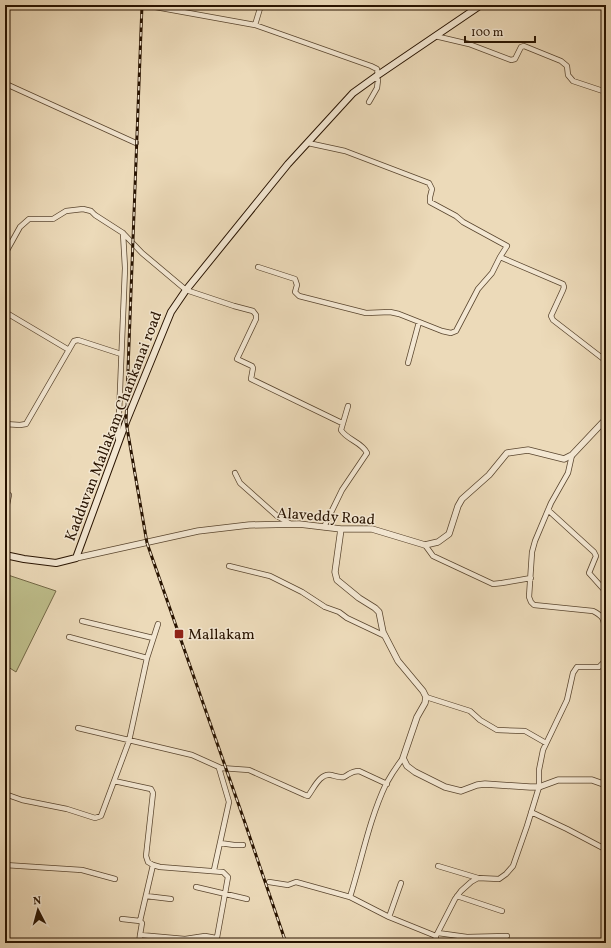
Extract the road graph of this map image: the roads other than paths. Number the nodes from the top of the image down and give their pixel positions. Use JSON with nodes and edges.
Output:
{"nodes":[{"id":1,"x":261,"y":5,"type":"edge"},
{"id":2,"x":481,"y":5,"type":"edge"},
{"id":3,"x":150,"y":6,"type":"dead end"},
{"id":4,"x":255,"y":25,"type":"junction"},
{"id":5,"x":435,"y":36,"type":"junction"},
{"id":6,"x":376,"y":76,"type":"junction"},
{"id":7,"x":5,"y":85,"type":"edge"},
{"id":8,"x":606,"y":92,"type":"edge"},
{"id":9,"x":369,"y":102,"type":"dead end"},
{"id":10,"x":136,"y":143,"type":"dead end"},
{"id":11,"x":308,"y":143,"type":"junction"},
{"id":12,"x":123,"y":233,"type":"junction"},
{"id":13,"x":5,"y":254,"type":"edge"},
{"id":14,"x":500,"y":257,"type":"junction"},
{"id":15,"x":258,"y":267,"type":"dead end"},
{"id":16,"x":186,"y":290,"type":"junction"},
{"id":17,"x":5,"y":312,"type":"edge"},
{"id":18,"x":419,"y":322,"type":"junction"},
{"id":19,"x":69,"y":350,"type":"junction"},
{"id":20,"x":121,"y":354,"type":"junction"},
{"id":21,"x":606,"y":360,"type":"edge"},
{"id":22,"x":408,"y":363,"type":"dead end"},
{"id":23,"x":348,"y":406,"type":"dead end"},
{"id":24,"x":606,"y":419,"type":"edge"},
{"id":25,"x":342,"y":423,"type":"junction"},
{"id":26,"x":5,"y":424,"type":"edge"},
{"id":27,"x":117,"y":444,"type":"junction"},
{"id":28,"x":572,"y":455,"type":"junction"},
{"id":29,"x":235,"y":473,"type":"dead end"},
{"id":30,"x":9,"y":495,"type":"dead end"},
{"id":31,"x":548,"y":510,"type":"junction"},
{"id":32,"x":5,"y":514,"type":"edge"},
{"id":33,"x":289,"y":523,"type":"junction"},
{"id":34,"x":324,"y":527,"type":"junction"},
{"id":35,"x":341,"y":529,"type":"junction"},
{"id":36,"x":424,"y":546,"type":"junction"},
{"id":37,"x":5,"y":555,"type":"edge"},
{"id":38,"x":76,"y":558,"type":"junction"},
{"id":39,"x":230,"y":566,"type":"dead end"},
{"id":40,"x":531,"y":578,"type":"junction"},
{"id":41,"x":606,"y":592,"type":"edge"},
{"id":42,"x":82,"y":621,"type":"dead end"},
{"id":43,"x":158,"y":624,"type":"dead end"},
{"id":44,"x":606,"y":632,"type":"edge"},
{"id":45,"x":385,"y":636,"type":"junction"},
{"id":46,"x":68,"y":637,"type":"dead end"},
{"id":47,"x":154,"y":638,"type":"junction"},
{"id":48,"x":147,"y":658,"type":"junction"},
{"id":49,"x":606,"y":660,"type":"edge"},
{"id":50,"x":426,"y":697,"type":"junction"},
{"id":51,"x":78,"y":728,"type":"dead end"},
{"id":52,"x":130,"y":741,"type":"junction"},
{"id":53,"x":546,"y":743,"type":"junction"},
{"id":54,"x":403,"y":758,"type":"junction"},
{"id":55,"x":219,"y":768,"type":"junction"},
{"id":56,"x":114,"y":782,"type":"junction"},
{"id":57,"x":387,"y":784,"type":"junction"},
{"id":58,"x":606,"y":785,"type":"edge"},
{"id":59,"x":539,"y":787,"type":"junction"},
{"id":60,"x":5,"y":794,"type":"edge"},
{"id":61,"x":531,"y":812,"type":"junction"},
{"id":62,"x":220,"y":843,"type":"junction"},
{"id":63,"x":243,"y":845,"type":"dead end"},
{"id":64,"x":605,"y":849,"type":"dead end"},
{"id":65,"x":5,"y":865,"type":"edge"},
{"id":66,"x":153,"y":865,"type":"junction"},
{"id":67,"x":438,"y":866,"type":"dead end"},
{"id":68,"x":214,"y":870,"type":"junction"},
{"id":69,"x":478,"y":878,"type":"junction"},
{"id":70,"x":115,"y":879,"type":"dead end"},
{"id":71,"x":269,"y":882,"type":"dead end"},
{"id":72,"x":401,"y":883,"type":"dead end"},
{"id":73,"x":196,"y":887,"type":"dead end"},
{"id":74,"x":224,"y":894,"type":"junction"},
{"id":75,"x":146,"y":896,"type":"junction"},
{"id":76,"x":457,"y":896,"type":"junction"},
{"id":77,"x":350,"y":897,"type":"junction"},
{"id":78,"x":171,"y":899,"type":"dead end"},
{"id":79,"x":247,"y":899,"type":"dead end"},
{"id":80,"x":502,"y":911,"type":"dead end"},
{"id":81,"x":389,"y":917,"type":"junction"},
{"id":82,"x":122,"y":919,"type":"dead end"},
{"id":83,"x":140,"y":921,"type":"junction"},
{"id":84,"x":140,"y":935,"type":"junction"},
{"id":85,"x":437,"y":935,"type":"junction"},
{"id":86,"x":507,"y":936,"type":"dead end"},
{"id":87,"x":216,"y":940,"type":"edge"},
{"id":88,"x":139,"y":943,"type":"edge"},
{"id":89,"x":435,"y":943,"type":"edge"}],
"edges":[{"from":1,"to":4,"type":"street"},
{"from":2,"to":5,"type":"main road","name":"Kadduvan Mallakam Chankanai road"},
{"from":3,"to":4,"type":"street"},
{"from":4,"to":6,"type":"street"},
{"from":5,"to":6,"type":"main road","name":"Kadduvan Mallakam Chankanai road"},
{"from":5,"to":8,"type":"street"},
{"from":6,"to":9,"type":"street"},
{"from":6,"to":11,"type":"main road","name":"Kadduvan Mallakam Chankanai road"},
{"from":7,"to":10,"type":"street"},
{"from":11,"to":14,"type":"street"},
{"from":11,"to":16,"type":"main road","name":"Kadduvan Mallakam Chankanai road"},
{"from":12,"to":13,"type":"street"},
{"from":12,"to":16,"type":"street"},
{"from":12,"to":20,"type":"street"},
{"from":14,"to":18,"type":"street"},
{"from":14,"to":21,"type":"street"},
{"from":15,"to":18,"type":"street"},
{"from":16,"to":25,"type":"street"},
{"from":16,"to":27,"type":"main road","name":"Kadduvan Mallakam Chankanai road"},
{"from":17,"to":19,"type":"street"},
{"from":18,"to":22,"type":"street"},
{"from":19,"to":20,"type":"street"},
{"from":19,"to":26,"type":"street"},
{"from":20,"to":27,"type":"street"},
{"from":23,"to":25,"type":"street"},
{"from":24,"to":28,"type":"street"},
{"from":25,"to":34,"type":"street"},
{"from":27,"to":38,"type":"main road","name":"Kadduvan Mallakam Chankanai road"},
{"from":28,"to":31,"type":"street"},
{"from":28,"to":36,"type":"street"},
{"from":29,"to":33,"type":"street"},
{"from":30,"to":32,"type":"street"},
{"from":31,"to":40,"type":"street"},
{"from":31,"to":41,"type":"street"},
{"from":33,"to":34,"type":"street","name":"Alaveddy Road"},
{"from":33,"to":38,"type":"street","name":"Alaveddy Road"},
{"from":34,"to":35,"type":"street","name":"Alaveddy Road"},
{"from":35,"to":36,"type":"street","name":"Alaveddy Road"},
{"from":35,"to":45,"type":"street"},
{"from":36,"to":40,"type":"street"},
{"from":37,"to":38,"type":"main road","name":"Kadduvan Mallakam Chankanai road"},
{"from":39,"to":45,"type":"street"},
{"from":40,"to":44,"type":"street"},
{"from":42,"to":47,"type":"street"},
{"from":43,"to":47,"type":"street"},
{"from":45,"to":50,"type":"street"},
{"from":46,"to":48,"type":"street"},
{"from":47,"to":48,"type":"street"},
{"from":48,"to":52,"type":"street"},
{"from":49,"to":53,"type":"street"},
{"from":50,"to":53,"type":"street"},
{"from":50,"to":54,"type":"street"},
{"from":51,"to":52,"type":"street"},
{"from":52,"to":55,"type":"street"},
{"from":52,"to":56,"type":"street"},
{"from":53,"to":59,"type":"street"},
{"from":54,"to":57,"type":"street"},
{"from":54,"to":59,"type":"street"},
{"from":55,"to":57,"type":"street"},
{"from":55,"to":62,"type":"street"},
{"from":56,"to":60,"type":"street"},
{"from":56,"to":66,"type":"street"},
{"from":57,"to":77,"type":"street"},
{"from":58,"to":59,"type":"street"},
{"from":59,"to":61,"type":"street"},
{"from":61,"to":64,"type":"street"},
{"from":61,"to":69,"type":"street"},
{"from":62,"to":63,"type":"street"},
{"from":62,"to":68,"type":"street"},
{"from":65,"to":70,"type":"street"},
{"from":66,"to":68,"type":"street"},
{"from":66,"to":75,"type":"street"},
{"from":67,"to":69,"type":"street"},
{"from":68,"to":74,"type":"street"},
{"from":69,"to":76,"type":"street"},
{"from":71,"to":77,"type":"street"},
{"from":72,"to":81,"type":"street"},
{"from":73,"to":74,"type":"street"},
{"from":74,"to":79,"type":"street"},
{"from":74,"to":87,"type":"street"},
{"from":75,"to":78,"type":"street"},
{"from":75,"to":83,"type":"street"},
{"from":76,"to":80,"type":"street"},
{"from":76,"to":85,"type":"street"},
{"from":77,"to":81,"type":"street"},
{"from":81,"to":85,"type":"street"},
{"from":82,"to":83,"type":"street"},
{"from":83,"to":84,"type":"street"},
{"from":84,"to":87,"type":"street"},
{"from":84,"to":88,"type":"street"},
{"from":85,"to":86,"type":"street"},
{"from":85,"to":89,"type":"street"}]}
